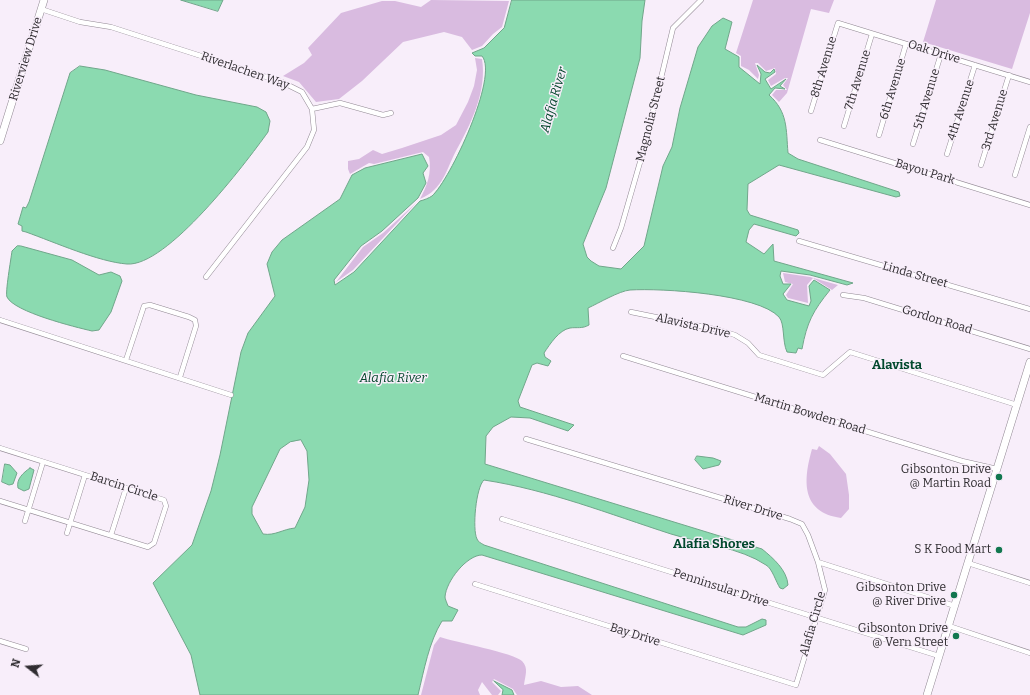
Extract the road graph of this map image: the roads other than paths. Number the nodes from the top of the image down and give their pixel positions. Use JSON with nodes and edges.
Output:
{"nodes":[{"id":1,"x":44,"y":0,"type":"edge"},
{"id":2,"x":702,"y":0,"type":"edge"},
{"id":3,"x":41,"y":9,"type":"junction"},
{"id":4,"x":838,"y":23,"type":"joint"},
{"id":5,"x":872,"y":34,"type":"junction"},
{"id":6,"x":906,"y":44,"type":"junction"},
{"id":7,"x":941,"y":54,"type":"junction"},
{"id":8,"x":975,"y":65,"type":"junction"},
{"id":9,"x":1009,"y":75,"type":"junction"},
{"id":10,"x":1030,"y":82,"type":"edge"},
{"id":11,"x":312,"y":109,"type":"junction"},
{"id":12,"x":811,"y":111,"type":"dead end"},
{"id":13,"x":391,"y":113,"type":"dead end"},
{"id":14,"x":844,"y":126,"type":"dead end"},
{"id":15,"x":1030,"y":126,"type":"edge"},
{"id":16,"x":879,"y":135,"type":"dead end"},
{"id":17,"x":820,"y":140,"type":"dead end"},
{"id":18,"x":0,"y":141,"type":"edge"},
{"id":19,"x":913,"y":144,"type":"dead end"},
{"id":20,"x":947,"y":154,"type":"dead end"},
{"id":21,"x":981,"y":165,"type":"dead end"},
{"id":22,"x":1015,"y":175,"type":"dead end"},
{"id":23,"x":1030,"y":205,"type":"edge"},
{"id":24,"x":799,"y":242,"type":"dead end"},
{"id":25,"x":612,"y":248,"type":"dead end"},
{"id":26,"x":206,"y":277,"type":"dead end"},
{"id":27,"x":843,"y":295,"type":"dead end"},
{"id":28,"x":1030,"y":309,"type":"edge"},
{"id":29,"x":631,"y":312,"type":"dead end"},
{"id":30,"x":0,"y":320,"type":"edge"},
{"id":31,"x":1030,"y":349,"type":"edge"},
{"id":32,"x":623,"y":356,"type":"dead end"},
{"id":33,"x":126,"y":360,"type":"junction"},
{"id":34,"x":1030,"y":362,"type":"edge"},
{"id":35,"x":180,"y":377,"type":"junction"},
{"id":36,"x":230,"y":395,"type":"dead end"},
{"id":37,"x":1017,"y":405,"type":"junction"},
{"id":38,"x":526,"y":440,"type":"dead end"},
{"id":39,"x":0,"y":449,"type":"edge"},
{"id":40,"x":43,"y":462,"type":"junction"},
{"id":41,"x":997,"y":469,"type":"junction"},
{"id":42,"x":85,"y":475,"type":"junction"},
{"id":43,"x":126,"y":488,"type":"junction"},
{"id":44,"x":0,"y":500,"type":"edge"},
{"id":45,"x":28,"y":509,"type":"junction"},
{"id":46,"x":502,"y":519,"type":"dead end"},
{"id":47,"x":25,"y":521,"type":"dead end"},
{"id":48,"x":70,"y":522,"type":"junction"},
{"id":49,"x":67,"y":534,"type":"dead end"},
{"id":50,"x":111,"y":535,"type":"junction"},
{"id":51,"x":818,"y":562,"type":"junction"},
{"id":52,"x":968,"y":563,"type":"junction"},
{"id":53,"x":1030,"y":583,"type":"edge"},
{"id":54,"x":475,"y":584,"type":"dead end"},
{"id":55,"x":955,"y":606,"type":"junction"},
{"id":56,"x":816,"y":618,"type":"junction"},
{"id":57,"x":949,"y":626,"type":"junction"},
{"id":58,"x":0,"y":641,"type":"edge"},
{"id":59,"x":26,"y":649,"type":"dead end"},
{"id":60,"x":1030,"y":653,"type":"edge"},
{"id":61,"x":939,"y":656,"type":"junction"},
{"id":62,"x":796,"y":685,"type":"joint"},
{"id":63,"x":927,"y":695,"type":"edge"}],
"edges":[{"from":1,"to":3,"type":"main road","name":"Riverview Drive"},
{"from":2,"to":25,"type":"street","name":"Magnolia Street"},
{"from":3,"to":11,"type":"street","name":"Riverlachen Way"},
{"from":3,"to":18,"type":"main road","name":"Riverview Drive"},
{"from":4,"to":5,"type":"street","name":"Oak Drive"},
{"from":4,"to":12,"type":"street","name":"8th Avenue"},
{"from":5,"to":6,"type":"street","name":"Oak Drive"},
{"from":5,"to":14,"type":"street","name":"7th Avenue"},
{"from":6,"to":7,"type":"street","name":"Oak Drive"},
{"from":6,"to":16,"type":"street","name":"6th Avenue"},
{"from":7,"to":8,"type":"street","name":"Oak Drive"},
{"from":7,"to":19,"type":"street","name":"5th Avenue"},
{"from":8,"to":9,"type":"street","name":"Oak Drive"},
{"from":8,"to":20,"type":"street","name":"4th Avenue"},
{"from":9,"to":10,"type":"street","name":"Oak Drive"},
{"from":9,"to":21,"type":"street","name":"3rd Avenue"},
{"from":11,"to":13,"type":"street"},
{"from":11,"to":26,"type":"street","name":"Riverlachen Way"},
{"from":15,"to":22,"type":"street"},
{"from":17,"to":23,"type":"street","name":"Bayou Park"},
{"from":24,"to":28,"type":"street","name":"Linda Street"},
{"from":27,"to":31,"type":"street","name":"Gordon Road"},
{"from":29,"to":37,"type":"street","name":"Alavista Drive"},
{"from":30,"to":33,"type":"street"},
{"from":32,"to":41,"type":"street","name":"Martin Bowden Road"},
{"from":33,"to":35,"type":"street"},
{"from":33,"to":35,"type":"street"},
{"from":34,"to":37,"type":"main road"},
{"from":35,"to":36,"type":"street"},
{"from":37,"to":41,"type":"main road"},
{"from":38,"to":51,"type":"street","name":"River Drive"},
{"from":39,"to":40,"type":"street","name":"Barcin Circle"},
{"from":40,"to":42,"type":"street","name":"Barcin Circle"},
{"from":40,"to":45,"type":"street"},
{"from":41,"to":52,"type":"main road"},
{"from":42,"to":43,"type":"street","name":"Barcin Circle"},
{"from":42,"to":48,"type":"street"},
{"from":43,"to":50,"type":"street"},
{"from":43,"to":50,"type":"street","name":"Barcin Circle"},
{"from":44,"to":45,"type":"street","name":"Barcin Circle"},
{"from":45,"to":47,"type":"street"},
{"from":45,"to":48,"type":"street","name":"Barcin Circle"},
{"from":46,"to":56,"type":"street","name":"Penninsular Drive"},
{"from":48,"to":49,"type":"street"},
{"from":48,"to":50,"type":"street","name":"Barcin Circle"},
{"from":51,"to":55,"type":"street"},
{"from":51,"to":56,"type":"street","name":"Alafia Circle"},
{"from":52,"to":53,"type":"street"},
{"from":52,"to":55,"type":"main road"},
{"from":54,"to":62,"type":"street","name":"Bay Drive"},
{"from":55,"to":57,"type":"main road"},
{"from":56,"to":61,"type":"street","name":"Penninsular Drive"},
{"from":56,"to":62,"type":"street","name":"Alafia Circle"},
{"from":57,"to":60,"type":"street"},
{"from":57,"to":61,"type":"main road"},
{"from":58,"to":59,"type":"street"},
{"from":61,"to":63,"type":"main road"}]}
